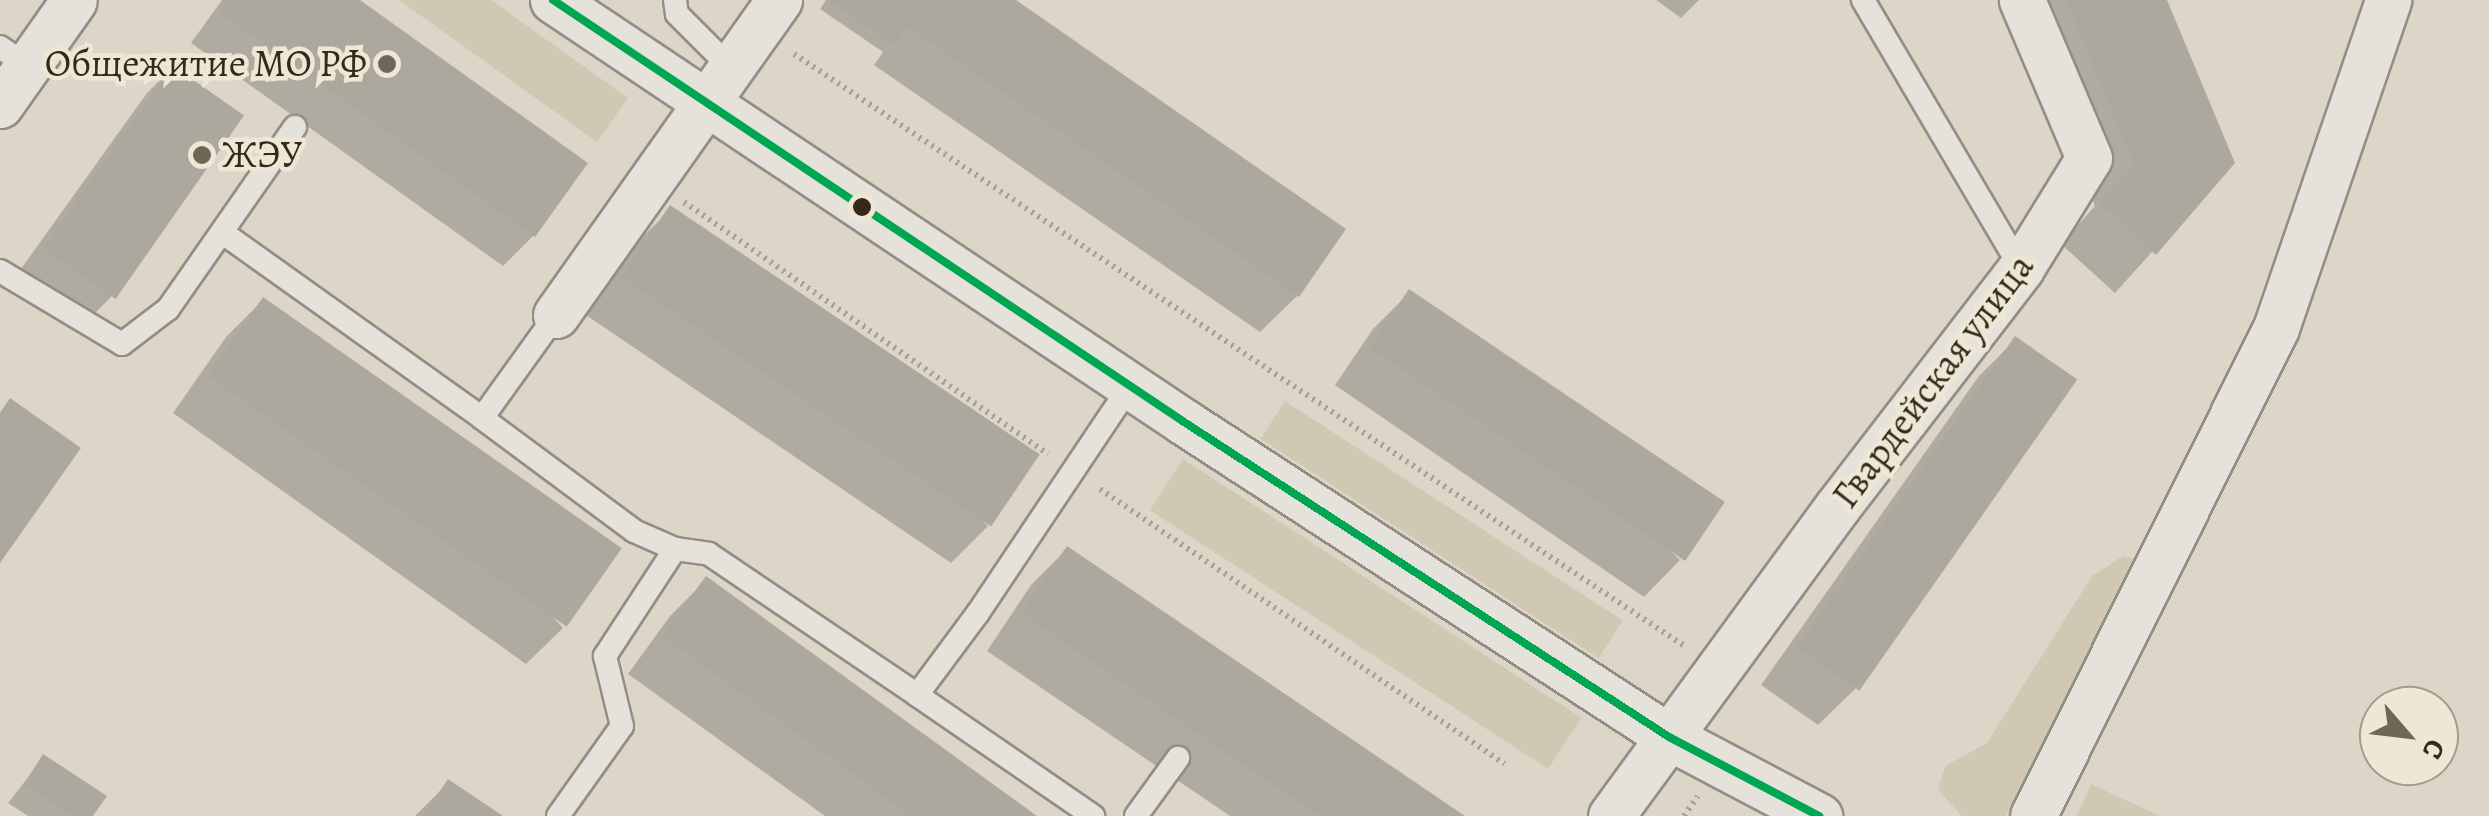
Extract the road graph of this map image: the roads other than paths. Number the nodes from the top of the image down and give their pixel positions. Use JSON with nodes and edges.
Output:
{"nodes":[{"id":1,"x":74,"y":0,"type":"edge"},
{"id":2,"x":553,"y":0,"type":"edge"},
{"id":3,"x":675,"y":0,"type":"edge"},
{"id":4,"x":1864,"y":0,"type":"edge"},
{"id":5,"x":2022,"y":0,"type":"edge"},
{"id":6,"x":2388,"y":0,"type":"edge"},
{"id":7,"x":768,"y":15,"type":"edge"},
{"id":8,"x":14,"y":56,"type":"edge"},
{"id":9,"x":719,"y":86,"type":"junction"},
{"id":10,"x":0,"y":105,"type":"edge"},
{"id":11,"x":295,"y":127,"type":"dead end"},
{"id":12,"x":223,"y":233,"type":"junction"},
{"id":13,"x":2021,"y":268,"type":"junction"},
{"id":14,"x":0,"y":271,"type":"edge"},
{"id":15,"x":556,"y":314,"type":"joint"},
{"id":16,"x":1130,"y":386,"type":"junction"},
{"id":17,"x":482,"y":418,"type":"junction"},
{"id":18,"x":675,"y":549,"type":"junction"},
{"id":19,"x":917,"y":694,"type":"junction"},
{"id":20,"x":1669,"y":737,"type":"junction"},
{"id":21,"x":1178,"y":758,"type":"dead end"},
{"id":22,"x":558,"y":816,"type":"edge"},
{"id":23,"x":1092,"y":816,"type":"edge"},
{"id":24,"x":1136,"y":816,"type":"edge"},
{"id":25,"x":1611,"y":816,"type":"edge"},
{"id":26,"x":1820,"y":816,"type":"edge"},
{"id":27,"x":2033,"y":816,"type":"edge"}],
"edges":[{"from":1,"to":8,"type":"street"},
{"from":2,"to":9,"type":"street"},
{"from":3,"to":9,"type":"lane"},
{"from":4,"to":13,"type":"lane"},
{"from":5,"to":13,"type":"street","name":"Гвардейская улица"},
{"from":6,"to":27,"type":"street"},
{"from":7,"to":9,"type":"street"},
{"from":8,"to":10,"type":"street"},
{"from":9,"to":15,"type":"street"},
{"from":9,"to":16,"type":"street"},
{"from":11,"to":12,"type":"lane"},
{"from":12,"to":14,"type":"lane"},
{"from":12,"to":17,"type":"lane"},
{"from":13,"to":20,"type":"street","name":"Гвардейская улица"},
{"from":15,"to":17,"type":"lane"},
{"from":16,"to":19,"type":"lane"},
{"from":16,"to":20,"type":"street"},
{"from":17,"to":18,"type":"lane"},
{"from":18,"to":19,"type":"lane"},
{"from":18,"to":22,"type":"lane"},
{"from":19,"to":23,"type":"lane"},
{"from":20,"to":25,"type":"street","name":"Гвардейская улица"},
{"from":20,"to":26,"type":"street"},
{"from":21,"to":24,"type":"lane"}]}
